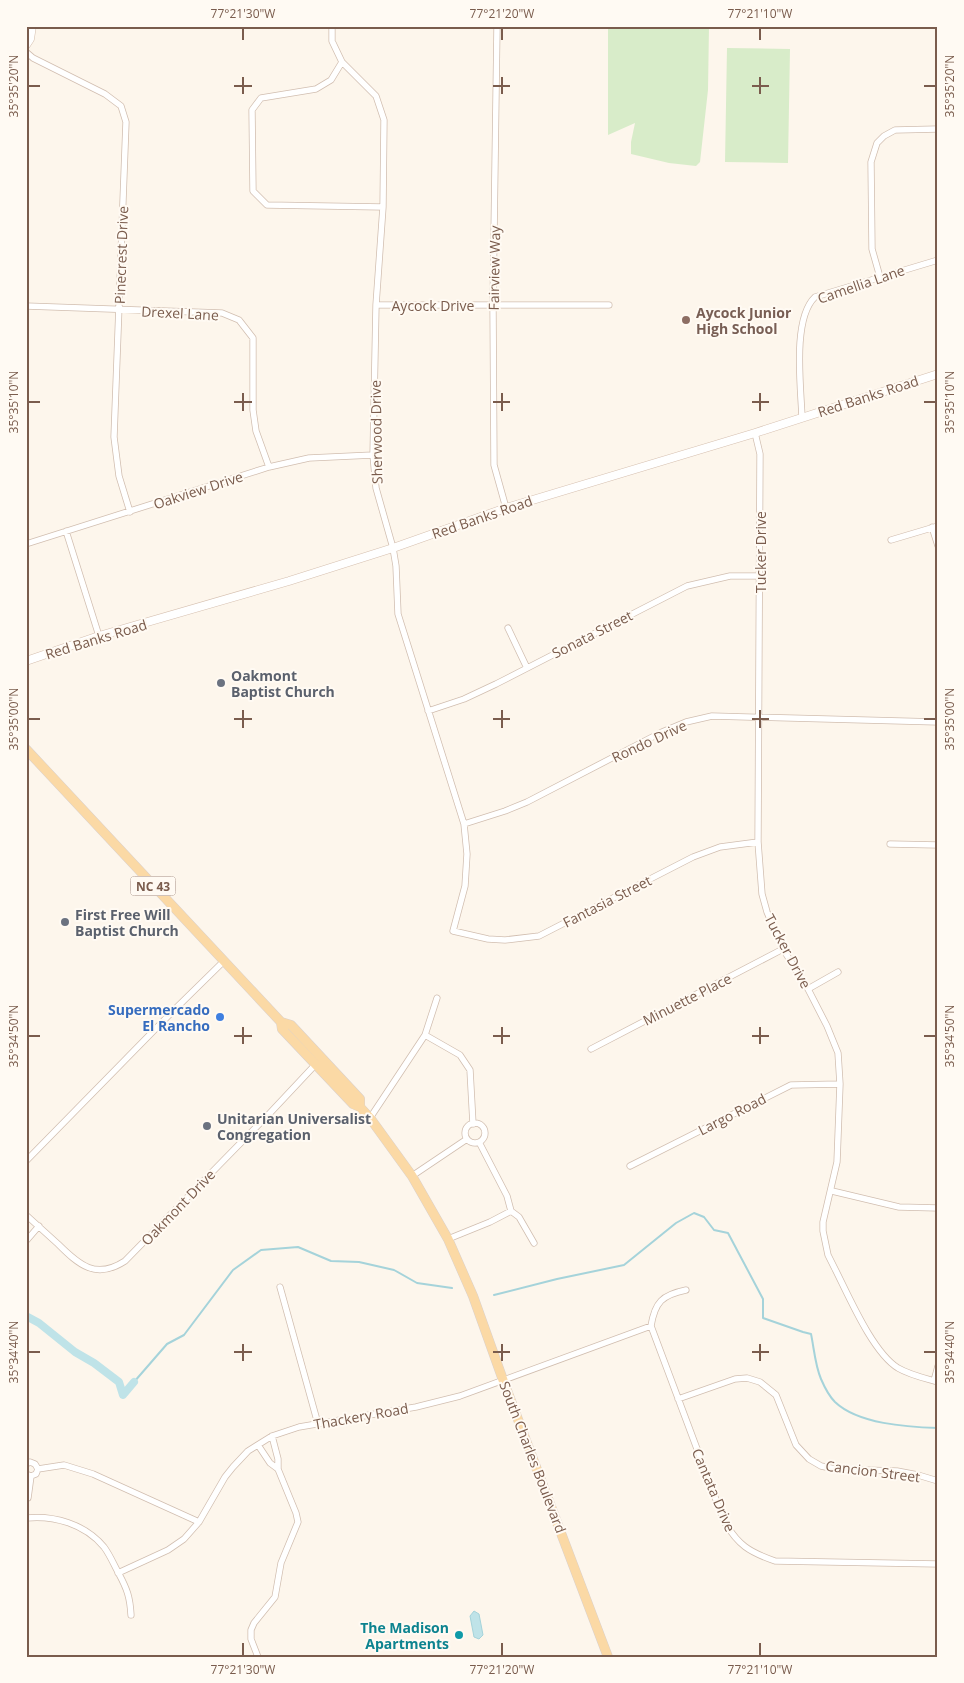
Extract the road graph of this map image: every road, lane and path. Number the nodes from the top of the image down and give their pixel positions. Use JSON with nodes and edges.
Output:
{"nodes":[{"id":1,"x":32,"y":26,"type":"edge"},
{"id":2,"x":332,"y":26,"type":"edge"},
{"id":3,"x":497,"y":26,"type":"edge"},
{"id":4,"x":26,"y":45,"type":"edge"},
{"id":5,"x":26,"y":52,"type":"edge"},
{"id":6,"x":342,"y":62,"type":"junction"},
{"id":7,"x":938,"y":129,"type":"edge"},
{"id":8,"x":383,"y":208,"type":"junction"},
{"id":9,"x":938,"y":260,"type":"edge"},
{"id":10,"x":880,"y":277,"type":"junction"},
{"id":11,"x":376,"y":305,"type":"junction"},
{"id":12,"x":493,"y":305,"type":"junction"},
{"id":13,"x":609,"y":305,"type":"dead end"},
{"id":14,"x":26,"y":306,"type":"edge"},
{"id":15,"x":119,"y":310,"type":"junction"},
{"id":16,"x":938,"y":374,"type":"edge"},
{"id":17,"x":802,"y":418,"type":"junction"},
{"id":18,"x":755,"y":433,"type":"junction"},
{"id":19,"x":373,"y":455,"type":"junction"},
{"id":20,"x":269,"y":467,"type":"junction"},
{"id":21,"x":506,"y":508,"type":"junction"},
{"id":22,"x":130,"y":512,"type":"junction"},
{"id":23,"x":935,"y":526,"type":"edge"},
{"id":24,"x":66,"y":531,"type":"junction"},
{"id":25,"x":891,"y":540,"type":"dead end"},
{"id":26,"x":26,"y":544,"type":"edge"},
{"id":27,"x":938,"y":546,"type":"edge"},
{"id":28,"x":393,"y":548,"type":"junction"},
{"id":29,"x":760,"y":576,"type":"junction"},
{"id":30,"x":508,"y":628,"type":"dead end"},
{"id":31,"x":99,"y":636,"type":"junction"},
{"id":32,"x":26,"y":661,"type":"edge"},
{"id":33,"x":527,"y":668,"type":"junction"},
{"id":34,"x":428,"y":711,"type":"junction"},
{"id":35,"x":760,"y":718,"type":"junction"},
{"id":36,"x":938,"y":722,"type":"edge"},
{"id":37,"x":26,"y":749,"type":"edge"},
{"id":38,"x":464,"y":824,"type":"junction"},
{"id":39,"x":758,"y":842,"type":"junction"},
{"id":40,"x":890,"y":844,"type":"dead end"},
{"id":41,"x":938,"y":844,"type":"edge"},
{"id":42,"x":453,"y":931,"type":"joint"},
{"id":43,"x":784,"y":949,"type":"junction"},
{"id":44,"x":224,"y":962,"type":"junction"},
{"id":45,"x":838,"y":972,"type":"dead end"},
{"id":46,"x":808,"y":989,"type":"junction"},
{"id":47,"x":437,"y":998,"type":"dead end"},
{"id":48,"x":281,"y":1022,"type":"junction"},
{"id":49,"x":285,"y":1032,"type":"junction"},
{"id":50,"x":425,"y":1035,"type":"junction"},
{"id":51,"x":313,"y":1047,"type":"junction"},
{"id":52,"x":591,"y":1049,"type":"dead end"},
{"id":53,"x":315,"y":1065,"type":"junction"},
{"id":54,"x":840,"y":1084,"type":"junction"},
{"id":55,"x":357,"y":1096,"type":"junction"},
{"id":56,"x":360,"y":1107,"type":"junction"},
{"id":57,"x":370,"y":1118,"type":"junction"},
{"id":58,"x":473,"y":1124,"type":"junction"},
{"id":59,"x":467,"y":1139,"type":"junction"},
{"id":60,"x":479,"y":1142,"type":"junction"},
{"id":61,"x":26,"y":1161,"type":"edge"},
{"id":62,"x":630,"y":1166,"type":"dead end"},
{"id":63,"x":412,"y":1176,"type":"junction"},
{"id":64,"x":832,"y":1191,"type":"junction"},
{"id":65,"x":938,"y":1208,"type":"edge"},
{"id":66,"x":511,"y":1211,"type":"junction"},
{"id":67,"x":26,"y":1215,"type":"edge"},
{"id":68,"x":39,"y":1226,"type":"junction"},
{"id":69,"x":26,"y":1240,"type":"edge"},
{"id":70,"x":448,"y":1240,"type":"junction"},
{"id":71,"x":534,"y":1243,"type":"dead end"},
{"id":72,"x":280,"y":1287,"type":"dead end"},
{"id":73,"x":686,"y":1290,"type":"dead end"},
{"id":74,"x":651,"y":1326,"type":"junction"},
{"id":75,"x":938,"y":1366,"type":"edge"},
{"id":76,"x":503,"y":1380,"type":"junction"},
{"id":77,"x":936,"y":1381,"type":"edge"},
{"id":78,"x":678,"y":1399,"type":"junction"},
{"id":79,"x":318,"y":1424,"type":"junction"},
{"id":80,"x":272,"y":1436,"type":"junction"},
{"id":81,"x":258,"y":1445,"type":"junction"},
{"id":82,"x":26,"y":1464,"type":"edge"},
{"id":83,"x":38,"y":1469,"type":"junction"},
{"id":84,"x":278,"y":1469,"type":"junction"},
{"id":85,"x":29,"y":1475,"type":"edge"},
{"id":86,"x":938,"y":1481,"type":"edge"},
{"id":87,"x":28,"y":1498,"type":"dead end"},
{"id":88,"x":26,"y":1518,"type":"edge"},
{"id":89,"x":198,"y":1522,"type":"junction"},
{"id":90,"x":938,"y":1564,"type":"edge"},
{"id":91,"x":118,"y":1573,"type":"junction"},
{"id":92,"x":132,"y":1615,"type":"dead end"},
{"id":93,"x":258,"y":1657,"type":"edge"},
{"id":94,"x":608,"y":1657,"type":"edge"}],
"edges":[{"from":1,"to":4,"type":"street"},
{"from":2,"to":6,"type":"street","name":"Sherwood Drive"},
{"from":3,"to":12,"type":"street","name":"Fairview Way"},
{"from":5,"to":15,"type":"street","name":"Pinecrest Drive"},
{"from":6,"to":8,"type":"street","name":"Sherwood Drive"},
{"from":6,"to":8,"type":"street"},
{"from":7,"to":10,"type":"street"},
{"from":8,"to":11,"type":"street","name":"Sherwood Drive"},
{"from":9,"to":10,"type":"street","name":"Camellia Lane"},
{"from":10,"to":17,"type":"street","name":"Camellia Lane"},
{"from":11,"to":12,"type":"street","name":"Aycock Drive"},
{"from":11,"to":19,"type":"street","name":"Sherwood Drive"},
{"from":12,"to":13,"type":"street","name":"Aycock Drive"},
{"from":12,"to":21,"type":"street","name":"Fairview Way"},
{"from":14,"to":15,"type":"street","name":"Drexel Lane"},
{"from":15,"to":20,"type":"street","name":"Drexel Lane"},
{"from":15,"to":22,"type":"street","name":"Pinecrest Drive"},
{"from":16,"to":17,"type":"street","name":"Red Banks Road"},
{"from":17,"to":18,"type":"street","name":"Red Banks Road"},
{"from":18,"to":21,"type":"street","name":"Red Banks Road"},
{"from":18,"to":29,"type":"street","name":"Tucker Drive"},
{"from":19,"to":20,"type":"street","name":"Oakview Drive"},
{"from":19,"to":28,"type":"street","name":"Sherwood Drive"},
{"from":20,"to":22,"type":"street","name":"Oakview Drive"},
{"from":21,"to":28,"type":"street","name":"Red Banks Road"},
{"from":22,"to":24,"type":"street","name":"Oakview Drive"},
{"from":23,"to":25,"type":"street"},
{"from":23,"to":27,"type":"street"},
{"from":24,"to":26,"type":"street","name":"Oakview Drive"},
{"from":24,"to":31,"type":"street"},
{"from":28,"to":31,"type":"street","name":"Red Banks Road"},
{"from":28,"to":34,"type":"street","name":"Sherwood Drive"},
{"from":29,"to":33,"type":"street","name":"Sonata Street"},
{"from":29,"to":35,"type":"street","name":"Tucker Drive"},
{"from":30,"to":33,"type":"street"},
{"from":31,"to":32,"type":"street","name":"Red Banks Road"},
{"from":33,"to":34,"type":"street","name":"Sonata Street"},
{"from":34,"to":38,"type":"street","name":"Sherwood Drive"},
{"from":35,"to":36,"type":"street","name":"Rondo Drive"},
{"from":35,"to":38,"type":"street","name":"Rondo Drive"},
{"from":35,"to":39,"type":"street","name":"Tucker Drive"},
{"from":37,"to":44,"type":"main road","name":"South Charles Boulevard","number":"NC 43"},
{"from":38,"to":42,"type":"street","name":"Sherwood Drive"},
{"from":39,"to":42,"type":"street","name":"Fantasia Street"},
{"from":39,"to":43,"type":"street","name":"Tucker Drive"},
{"from":40,"to":41,"type":"street"},
{"from":43,"to":46,"type":"street","name":"Tucker Drive"},
{"from":43,"to":52,"type":"street","name":"Minuette Place"},
{"from":44,"to":48,"type":"main road","name":"South Charles Boulevard","number":"NC 43"},
{"from":44,"to":61,"type":"street"},
{"from":45,"to":46,"type":"street"},
{"from":46,"to":54,"type":"street","name":"Tucker Drive"},
{"from":47,"to":50,"type":"street"},
{"from":48,"to":49,"type":"main road","name":"South Charles Boulevard","number":"NC 43"},
{"from":48,"to":51,"type":"main road","name":"South Charles Boulevard","number":"NC 43"},
{"from":49,"to":51,"type":"main road"},
{"from":49,"to":53,"type":"main road","name":"South Charles Boulevard","number":"NC 43"},
{"from":50,"to":57,"type":"street"},
{"from":50,"to":58,"type":"street"},
{"from":51,"to":55,"type":"main road","name":"South Charles Boulevard","number":"NC 43"},
{"from":53,"to":55,"type":"main road"},
{"from":53,"to":56,"type":"main road","name":"South Charles Boulevard","number":"NC 43"},
{"from":53,"to":68,"type":"street","name":"Oakmont Drive"},
{"from":54,"to":62,"type":"street","name":"Largo Road"},
{"from":54,"to":64,"type":"street","name":"Tucker Drive"},
{"from":55,"to":56,"type":"main road","name":"South Charles Boulevard","number":"NC 43"},
{"from":56,"to":57,"type":"main road","name":"South Charles Boulevard","number":"NC 43"},
{"from":57,"to":63,"type":"main road","name":"South Charles Boulevard","number":"NC 43"},
{"from":58,"to":59,"type":"street"},
{"from":58,"to":60,"type":"street"},
{"from":59,"to":60,"type":"street"},
{"from":59,"to":63,"type":"street"},
{"from":60,"to":66,"type":"street"},
{"from":63,"to":70,"type":"main road","name":"South Charles Boulevard","number":"NC 43"},
{"from":64,"to":65,"type":"street"},
{"from":64,"to":77,"type":"street","name":"Tucker Drive"},
{"from":66,"to":70,"type":"street"},
{"from":66,"to":71,"type":"street"},
{"from":67,"to":68,"type":"street","name":"Oakmont Drive"},
{"from":68,"to":69,"type":"street"},
{"from":70,"to":76,"type":"main road","name":"South Charles Boulevard","number":"NC 43"},
{"from":72,"to":79,"type":"street"},
{"from":73,"to":74,"type":"street"},
{"from":74,"to":76,"type":"street","name":"Thackery Road"},
{"from":74,"to":78,"type":"street","name":"Cantata Drive"},
{"from":75,"to":77,"type":"street"},
{"from":76,"to":79,"type":"street","name":"Thackery Road"},
{"from":76,"to":94,"type":"main road","name":"South Charles Boulevard","number":"NC 43"},
{"from":78,"to":86,"type":"street","name":"Cancion Street"},
{"from":78,"to":90,"type":"street","name":"Cantata Drive"},
{"from":79,"to":80,"type":"street","name":"Thackery Road"},
{"from":80,"to":81,"type":"street","name":"Thackery Road"},
{"from":80,"to":84,"type":"street"},
{"from":81,"to":84,"type":"street"},
{"from":81,"to":89,"type":"street","name":"Thackery Road"},
{"from":82,"to":83,"type":"street"},
{"from":83,"to":85,"type":"street"},
{"from":83,"to":89,"type":"street"},
{"from":84,"to":93,"type":"street"},
{"from":85,"to":87,"type":"street"},
{"from":88,"to":91,"type":"street"},
{"from":89,"to":91,"type":"street","name":"Thackery Road"},
{"from":91,"to":92,"type":"street"}]}
